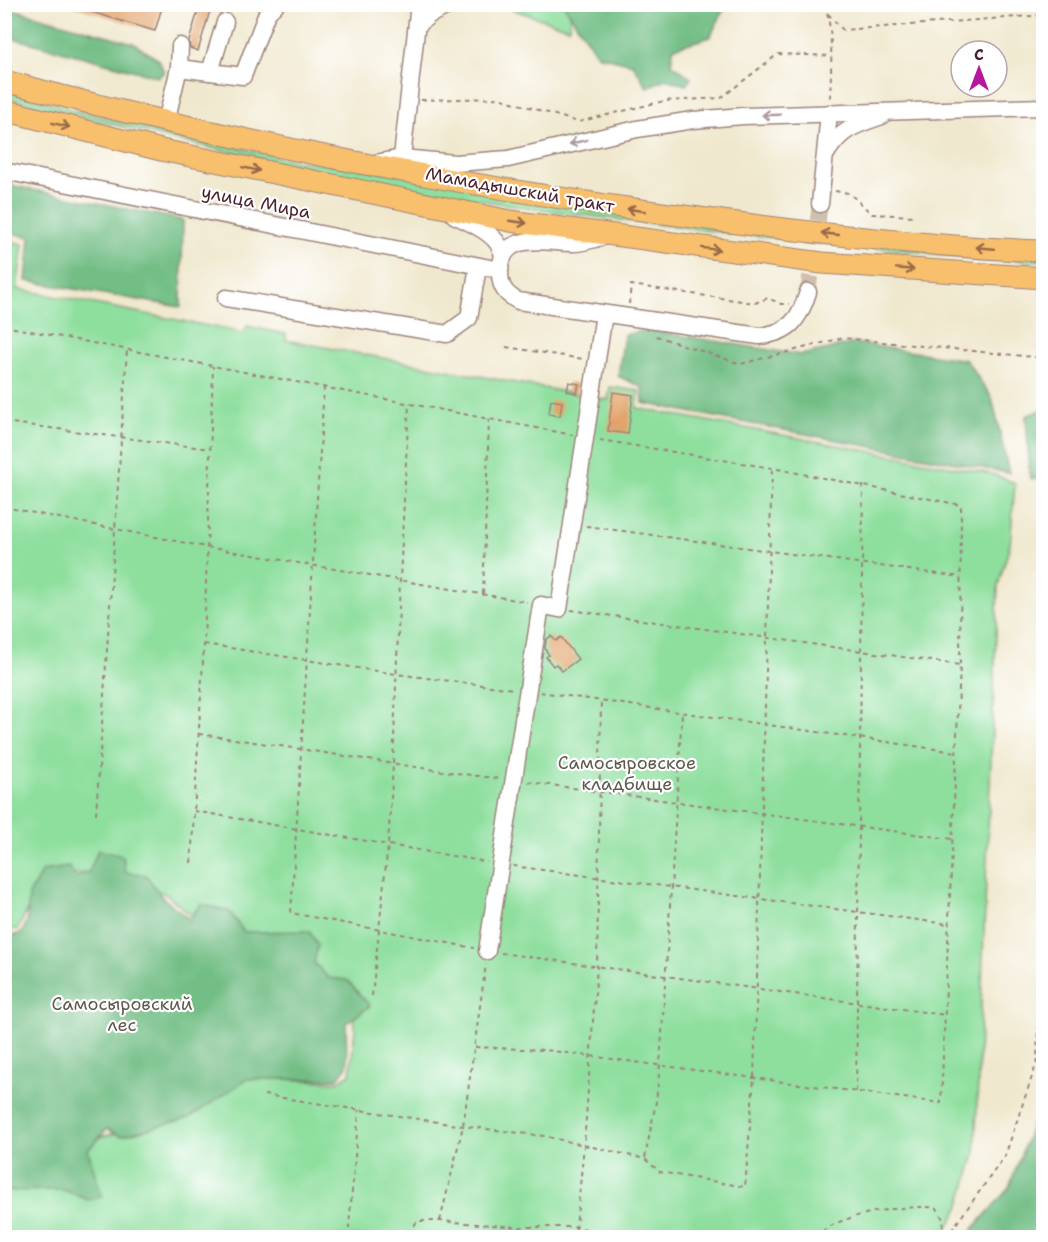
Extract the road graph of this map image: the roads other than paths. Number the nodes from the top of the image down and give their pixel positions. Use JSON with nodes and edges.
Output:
{"nodes":[{"id":1,"x":276,"y":4,"type":"edge"},
{"id":2,"x":419,"y":4,"type":"edge"},
{"id":3,"x":451,"y":4,"type":"edge"},
{"id":4,"x":264,"y":11,"type":"edge"},
{"id":5,"x":225,"y":22,"type":"dead end"},
{"id":6,"x":417,"y":26,"type":"junction"},
{"id":7,"x":180,"y":46,"type":"dead end"},
{"id":8,"x":179,"y":68,"type":"junction"},
{"id":9,"x":210,"y":72,"type":"junction"},
{"id":10,"x":4,"y":81,"type":"edge"},
{"id":11,"x":1044,"y":107,"type":"edge"},
{"id":12,"x":4,"y":110,"type":"edge"},
{"id":13,"x":896,"y":111,"type":"junction"},
{"id":14,"x":829,"y":113,"type":"junction"},
{"id":15,"x":166,"y":122,"type":"junction"},
{"id":16,"x":825,"y":155,"type":"junction"},
{"id":17,"x":402,"y":158,"type":"junction"},
{"id":18,"x":365,"y":164,"type":"junction"},
{"id":19,"x":4,"y":171,"type":"edge"},
{"id":20,"x":820,"y":204,"type":"tunnel mouth"},
{"id":21,"x":440,"y":208,"type":"junction"},
{"id":22,"x":611,"y":235,"type":"junction"},
{"id":23,"x":1044,"y":250,"type":"edge"},
{"id":24,"x":501,"y":264,"type":"junction"},
{"id":25,"x":478,"y":267,"type":"junction"},
{"id":26,"x":1044,"y":279,"type":"edge"},
{"id":27,"x":808,"y":292,"type":"tunnel mouth"},
{"id":28,"x":226,"y":298,"type":"dead end"},
{"id":29,"x":604,"y":314,"type":"junction"},
{"id":30,"x":487,"y":951,"type":"road end"}],
"edges":[{"from":1,"to":4,"type":"street"},
{"from":2,"to":6,"type":"street"},
{"from":3,"to":6,"type":"street"},
{"from":4,"to":9,"type":"street"},
{"from":5,"to":9,"type":"street"},
{"from":6,"to":17,"type":"street"},
{"from":7,"to":8,"type":"street"},
{"from":8,"to":9,"type":"street"},
{"from":8,"to":15,"type":"street"},
{"from":10,"to":15,"type":"main road","name":"Мамадышский тракт"},
{"from":11,"to":13,"type":"street"},
{"from":12,"to":21,"type":"main road","name":"Мамадышский тракт","one_way":true},
{"from":13,"to":14,"type":"street"},
{"from":13,"to":16,"type":"street"},
{"from":14,"to":16,"type":"street"},
{"from":14,"to":17,"type":"street","one_way":true},
{"from":15,"to":18,"type":"main road","name":"Мамадышский тракт"},
{"from":16,"to":20,"type":"street"},
{"from":17,"to":18,"type":"street"},
{"from":23,"to":18,"type":"main road","name":"Мамадышский тракт","one_way":true},
{"from":19,"to":25,"type":"street","name":"улица Мира"},
{"from":21,"to":22,"type":"main road","name":"Мамадышский тракт","one_way":true},
{"from":21,"to":24,"type":"street"},
{"from":22,"to":24,"type":"street"},
{"from":22,"to":26,"type":"main road","name":"Мамадышский тракт","one_way":true},
{"from":24,"to":25,"type":"street","name":"улица Мира"},
{"from":24,"to":29,"type":"street"},
{"from":25,"to":28,"type":"street"},
{"from":27,"to":29,"type":"street"},
{"from":29,"to":30,"type":"street"}]}
